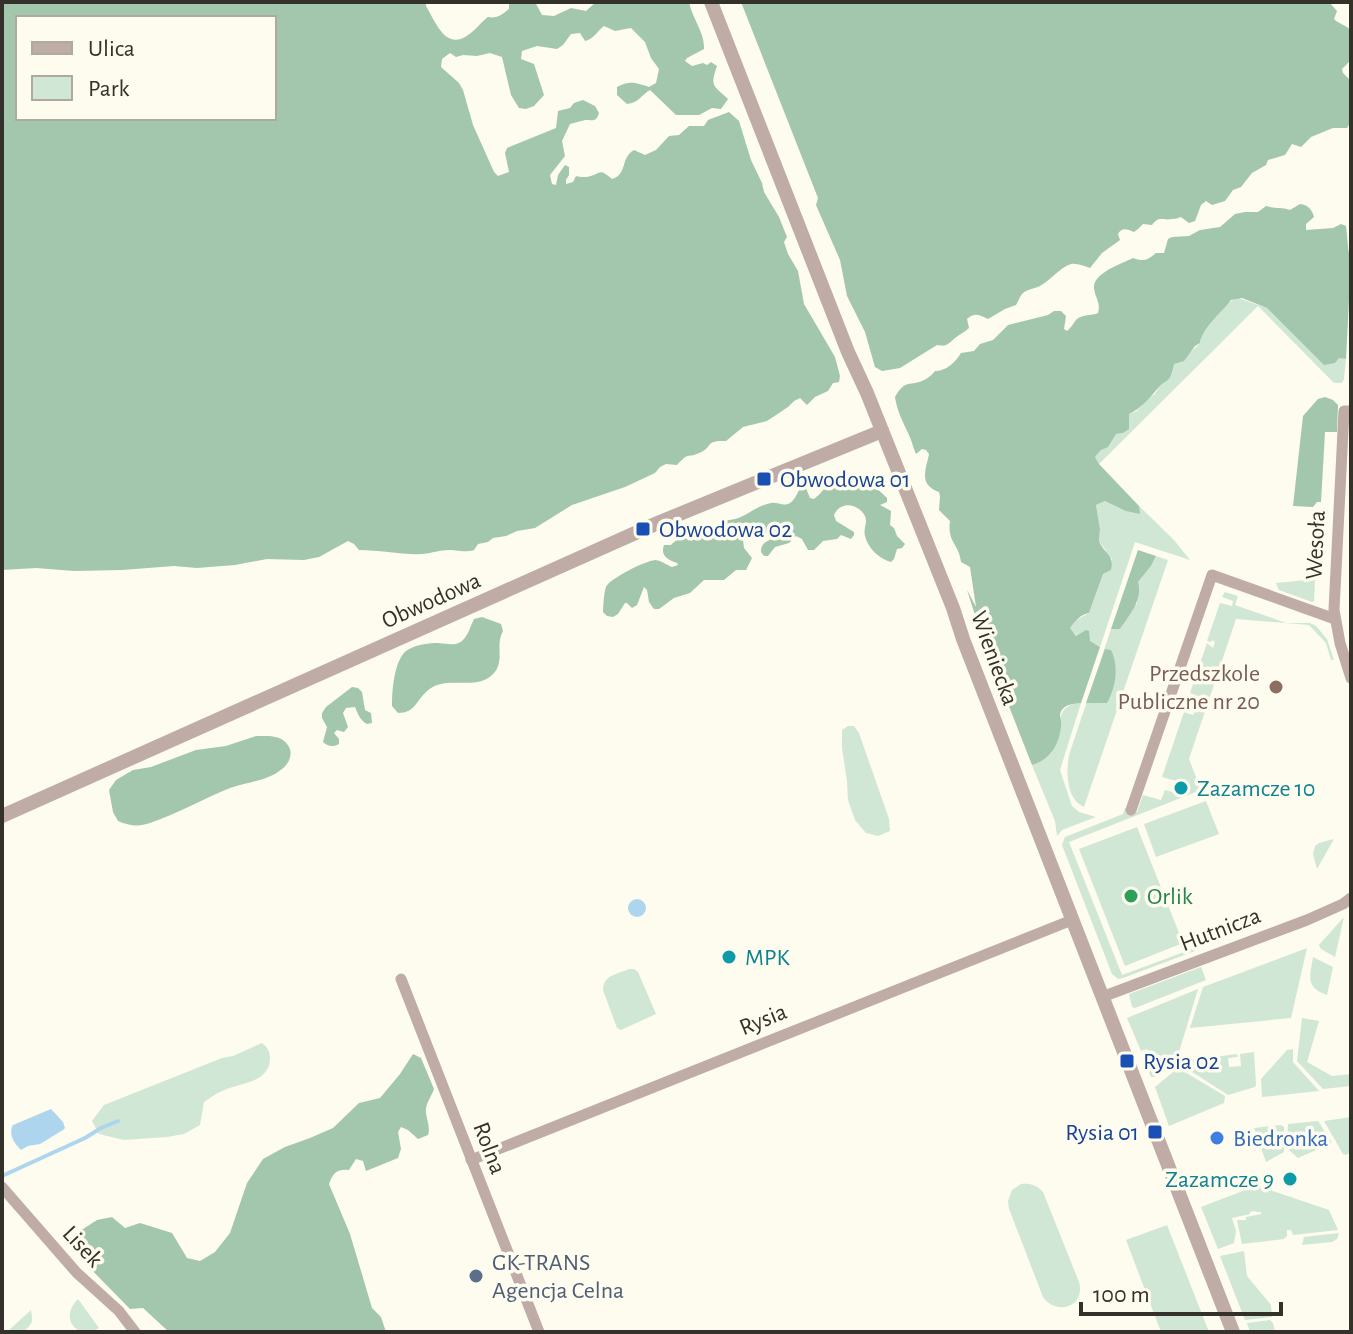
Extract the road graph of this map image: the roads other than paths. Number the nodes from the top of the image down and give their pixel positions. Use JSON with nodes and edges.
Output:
{"nodes":[{"id":1,"x":711,"y":2,"type":"edge"},
{"id":2,"x":1348,"y":411,"type":"edge"},
{"id":3,"x":882,"y":431,"type":"junction"},
{"id":4,"x":1335,"y":619,"type":"junction"},
{"id":5,"x":1351,"y":678,"type":"edge"},
{"id":6,"x":1131,"y":810,"type":"dead end"},
{"id":7,"x":2,"y":816,"type":"edge"},
{"id":8,"x":1351,"y":898,"type":"edge"},
{"id":9,"x":1072,"y":920,"type":"junction"},
{"id":10,"x":401,"y":979,"type":"dead end"},
{"id":11,"x":1102,"y":997,"type":"junction"},
{"id":12,"x":471,"y":1160,"type":"junction"},
{"id":13,"x":2,"y":1187,"type":"edge"},
{"id":14,"x":135,"y":1332,"type":"edge"},
{"id":15,"x":539,"y":1332,"type":"edge"},
{"id":16,"x":1233,"y":1332,"type":"edge"}],
"edges":[{"from":1,"to":3,"type":"street","name":"Wieniecka"},
{"from":2,"to":4,"type":"street","name":"Wesoła"},
{"from":3,"to":7,"type":"street","name":"Obwodowa"},
{"from":3,"to":9,"type":"street","name":"Wieniecka"},
{"from":4,"to":5,"type":"street","name":"Wesoła"},
{"from":4,"to":6,"type":"street"},
{"from":8,"to":11,"type":"street","name":"Hutnicza"},
{"from":9,"to":11,"type":"street","name":"Wieniecka"},
{"from":9,"to":12,"type":"street","name":"Rysia"},
{"from":10,"to":12,"type":"street","name":"Rolna"},
{"from":11,"to":16,"type":"street","name":"Wieniecka"},
{"from":12,"to":15,"type":"street","name":"Rolna"},
{"from":13,"to":14,"type":"street","name":"Lisek"}]}
